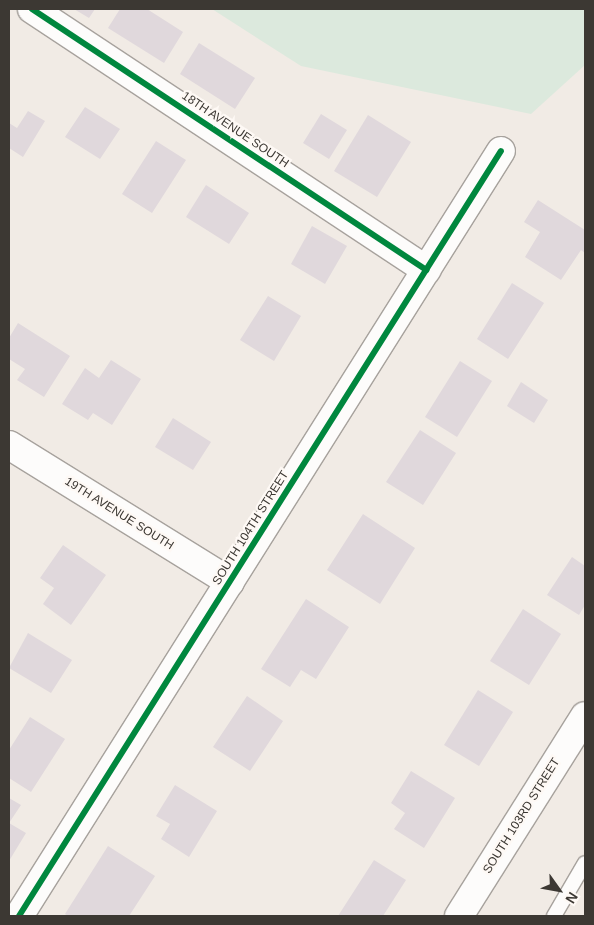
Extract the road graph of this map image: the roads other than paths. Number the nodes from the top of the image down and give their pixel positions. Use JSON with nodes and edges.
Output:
{"nodes":[{"id":1,"x":32,"y":9,"type":"edge"},
{"id":2,"x":501,"y":151,"type":"dead end"},
{"id":3,"x":426,"y":270,"type":"junction"},
{"id":4,"x":9,"y":445,"type":"edge"},
{"id":5,"x":230,"y":582,"type":"junction"},
{"id":6,"x":585,"y":716,"type":"edge"},
{"id":7,"x":585,"y":863,"type":"edge"},
{"id":8,"x":18,"y":907,"type":"edge"},
{"id":9,"x":459,"y":916,"type":"edge"},
{"id":10,"x":554,"y":916,"type":"edge"}],
"edges":[{"from":1,"to":3,"type":"street","name":"18TH AVENUE SOUTH"},
{"from":2,"to":3,"type":"street","name":"SOUTH 104TH STREET"},
{"from":3,"to":5,"type":"street","name":"SOUTH 104TH STREET"},
{"from":4,"to":5,"type":"street","name":"19TH AVENUE SOUTH"},
{"from":5,"to":8,"type":"street","name":"SOUTH 104TH STREET"},
{"from":6,"to":9,"type":"street","name":"SOUTH 103RD STREET"},
{"from":7,"to":10,"type":"lane"}]}
